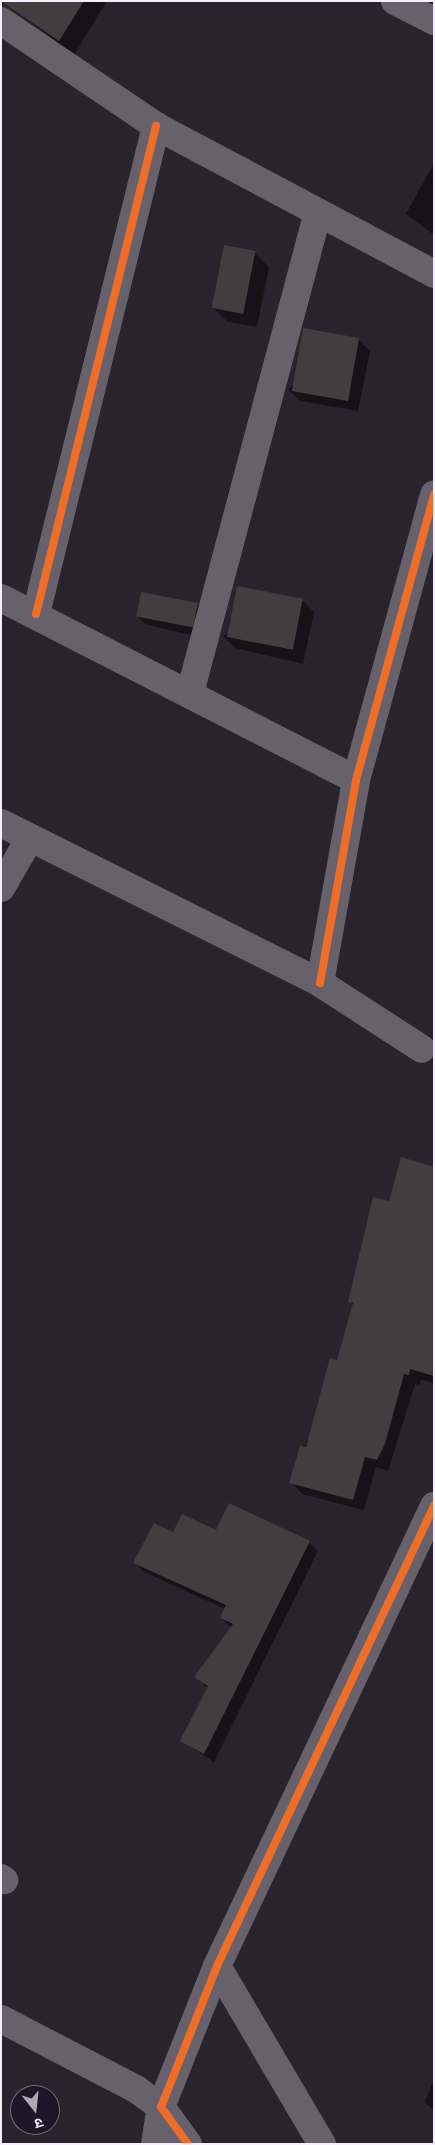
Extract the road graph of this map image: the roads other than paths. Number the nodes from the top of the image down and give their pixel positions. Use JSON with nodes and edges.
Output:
{"nodes":[{"id":1,"x":395,"y":1,"type":"edge"},
{"id":2,"x":1,"y":21,"type":"edge"},
{"id":3,"x":434,"y":21,"type":"edge"},
{"id":4,"x":156,"y":126,"type":"junction"},
{"id":5,"x":317,"y":215,"type":"junction"},
{"id":6,"x":434,"y":274,"type":"edge"},
{"id":7,"x":434,"y":494,"type":"edge"},
{"id":8,"x":1,"y":598,"type":"edge"},
{"id":9,"x":36,"y":614,"type":"junction"},
{"id":10,"x":190,"y":694,"type":"junction"},
{"id":11,"x":356,"y":780,"type":"junction"},
{"id":12,"x":1,"y":823,"type":"edge"},
{"id":13,"x":30,"y":838,"type":"junction"},
{"id":14,"x":1,"y":888,"type":"edge"},
{"id":15,"x":320,"y":983,"type":"junction"},
{"id":16,"x":422,"y":1049,"type":"dead end"},
{"id":17,"x":434,"y":1507,"type":"edge"},
{"id":18,"x":216,"y":1966,"type":"junction"},
{"id":19,"x":1,"y":2019,"type":"edge"},
{"id":20,"x":161,"y":2107,"type":"junction"},
{"id":21,"x":155,"y":2144,"type":"edge"},
{"id":22,"x":188,"y":2144,"type":"edge"},
{"id":23,"x":322,"y":2144,"type":"edge"}],
"edges":[{"from":1,"to":3,"type":"street"},
{"from":2,"to":4,"type":"street"},
{"from":4,"to":5,"type":"street"},
{"from":4,"to":9,"type":"street"},
{"from":5,"to":6,"type":"street"},
{"from":5,"to":10,"type":"street"},
{"from":7,"to":11,"type":"street"},
{"from":8,"to":9,"type":"street"},
{"from":9,"to":10,"type":"street"},
{"from":10,"to":11,"type":"street"},
{"from":11,"to":15,"type":"street"},
{"from":12,"to":13,"type":"street"},
{"from":13,"to":14,"type":"street"},
{"from":13,"to":15,"type":"street"},
{"from":15,"to":16,"type":"street"},
{"from":17,"to":18,"type":"street"},
{"from":18,"to":20,"type":"street"},
{"from":18,"to":23,"type":"street"},
{"from":19,"to":20,"type":"street"},
{"from":20,"to":21,"type":"street"},
{"from":20,"to":22,"type":"street"}]}
